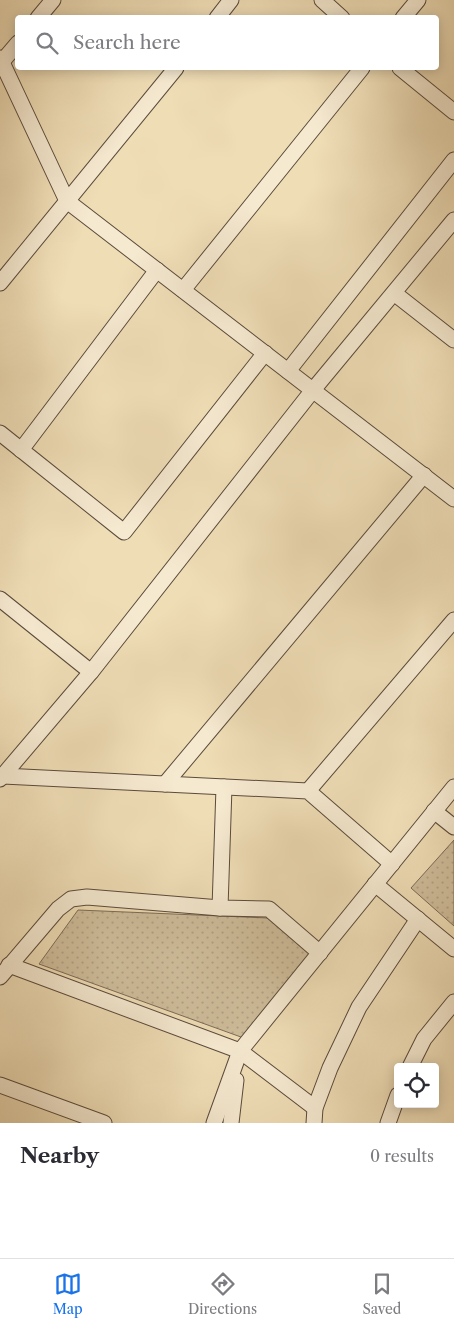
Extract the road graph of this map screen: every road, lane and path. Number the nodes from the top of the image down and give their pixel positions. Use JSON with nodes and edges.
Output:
{"nodes":[{"id":1,"x":53,"y":0,"type":"edge"},
{"id":2,"x":231,"y":0,"type":"edge"},
{"id":3,"x":322,"y":0,"type":"edge"},
{"id":4,"x":418,"y":0,"type":"edge"},
{"id":5,"x":40,"y":15,"type":"edge"},
{"id":6,"x":219,"y":15,"type":"edge"},
{"id":7,"x":339,"y":15,"type":"edge"},
{"id":8,"x":406,"y":15,"type":"edge"},
{"id":9,"x":15,"y":46,"type":"edge"},
{"id":10,"x":1,"y":61,"type":"edge"},
{"id":11,"x":174,"y":70,"type":"edge"},
{"id":12,"x":360,"y":70,"type":"edge"},
{"id":13,"x":402,"y":70,"type":"edge"},
{"id":14,"x":454,"y":112,"type":"edge"},
{"id":15,"x":454,"y":160,"type":"edge"},
{"id":16,"x":67,"y":201,"type":"junction"},
{"id":17,"x":454,"y":220,"type":"edge"},
{"id":18,"x":157,"y":270,"type":"junction"},
{"id":19,"x":0,"y":283,"type":"edge"},
{"id":20,"x":183,"y":290,"type":"junction"},
{"id":21,"x":394,"y":293,"type":"junction"},
{"id":22,"x":454,"y":340,"type":"edge"},
{"id":23,"x":265,"y":353,"type":"junction"},
{"id":24,"x":288,"y":371,"type":"junction"},
{"id":25,"x":313,"y":390,"type":"junction"},
{"id":26,"x":0,"y":433,"type":"edge"},
{"id":27,"x":21,"y":450,"type":"junction"},
{"id":28,"x":424,"y":475,"type":"junction"},
{"id":29,"x":454,"y":499,"type":"edge"},
{"id":30,"x":0,"y":599,"type":"edge"},
{"id":31,"x":454,"y":620,"type":"edge"},
{"id":32,"x":91,"y":672,"type":"junction"},
{"id":33,"x":3,"y":770,"type":"edge"},
{"id":34,"x":165,"y":784,"type":"junction"},
{"id":35,"x":224,"y":787,"type":"junction"},
{"id":36,"x":454,"y":787,"type":"edge"},
{"id":37,"x":308,"y":791,"type":"junction"},
{"id":38,"x":434,"y":811,"type":"junction"},
{"id":39,"x":454,"y":827,"type":"edge"},
{"id":40,"x":392,"y":864,"type":"junction"},
{"id":41,"x":376,"y":884,"type":"junction"},
{"id":42,"x":220,"y":908,"type":"junction"},
{"id":43,"x":418,"y":919,"type":"junction"},
{"id":44,"x":454,"y":948,"type":"edge"},
{"id":45,"x":320,"y":953,"type":"junction"},
{"id":46,"x":5,"y":971,"type":"edge"},
{"id":47,"x":454,"y":1002,"type":"edge"},
{"id":48,"x":240,"y":1051,"type":"junction"},
{"id":49,"x":412,"y":1063,"type":"edge"},
{"id":50,"x":0,"y":1085,"type":"edge"},
{"id":51,"x":394,"y":1106,"type":"edge"},
{"id":52,"x":315,"y":1115,"type":"edge"},
{"id":53,"x":104,"y":1123,"type":"edge"},
{"id":54,"x":214,"y":1123,"type":"edge"},
{"id":55,"x":230,"y":1123,"type":"edge"},
{"id":56,"x":388,"y":1123,"type":"edge"}],
"edges":[{"from":1,"to":5,"type":"street"},
{"from":2,"to":6,"type":"street"},
{"from":3,"to":7,"type":"street"},
{"from":4,"to":8,"type":"street"},
{"from":9,"to":10,"type":"street"},
{"from":10,"to":16,"type":"street"},
{"from":11,"to":16,"type":"street"},
{"from":12,"to":20,"type":"street"},
{"from":13,"to":14,"type":"street"},
{"from":15,"to":24,"type":"street"},
{"from":16,"to":18,"type":"street"},
{"from":16,"to":19,"type":"street"},
{"from":17,"to":21,"type":"street"},
{"from":18,"to":20,"type":"street"},
{"from":18,"to":27,"type":"street"},
{"from":20,"to":23,"type":"street"},
{"from":21,"to":22,"type":"street"},
{"from":21,"to":25,"type":"street"},
{"from":23,"to":24,"type":"street"},
{"from":23,"to":27,"type":"street"},
{"from":24,"to":25,"type":"street"},
{"from":25,"to":28,"type":"street"},
{"from":25,"to":32,"type":"street"},
{"from":26,"to":27,"type":"street"},
{"from":28,"to":29,"type":"street"},
{"from":28,"to":34,"type":"street"},
{"from":30,"to":32,"type":"street"},
{"from":31,"to":37,"type":"street"},
{"from":32,"to":33,"type":"street"},
{"from":33,"to":34,"type":"street"},
{"from":34,"to":35,"type":"street"},
{"from":35,"to":37,"type":"street"},
{"from":35,"to":42,"type":"street"},
{"from":36,"to":38,"type":"street"},
{"from":37,"to":40,"type":"street"},
{"from":38,"to":39,"type":"street"},
{"from":38,"to":40,"type":"street"},
{"from":40,"to":41,"type":"street"},
{"from":41,"to":43,"type":"street"},
{"from":41,"to":45,"type":"street"},
{"from":42,"to":45,"type":"street"},
{"from":42,"to":46,"type":"street"},
{"from":43,"to":44,"type":"street"},
{"from":43,"to":52,"type":"street"},
{"from":45,"to":48,"type":"street"},
{"from":46,"to":48,"type":"street"},
{"from":47,"to":49,"type":"street"},
{"from":48,"to":52,"type":"street"},
{"from":48,"to":54,"type":"street"},
{"from":48,"to":55,"type":"street"},
{"from":50,"to":53,"type":"street"},
{"from":51,"to":56,"type":"street"}]}
